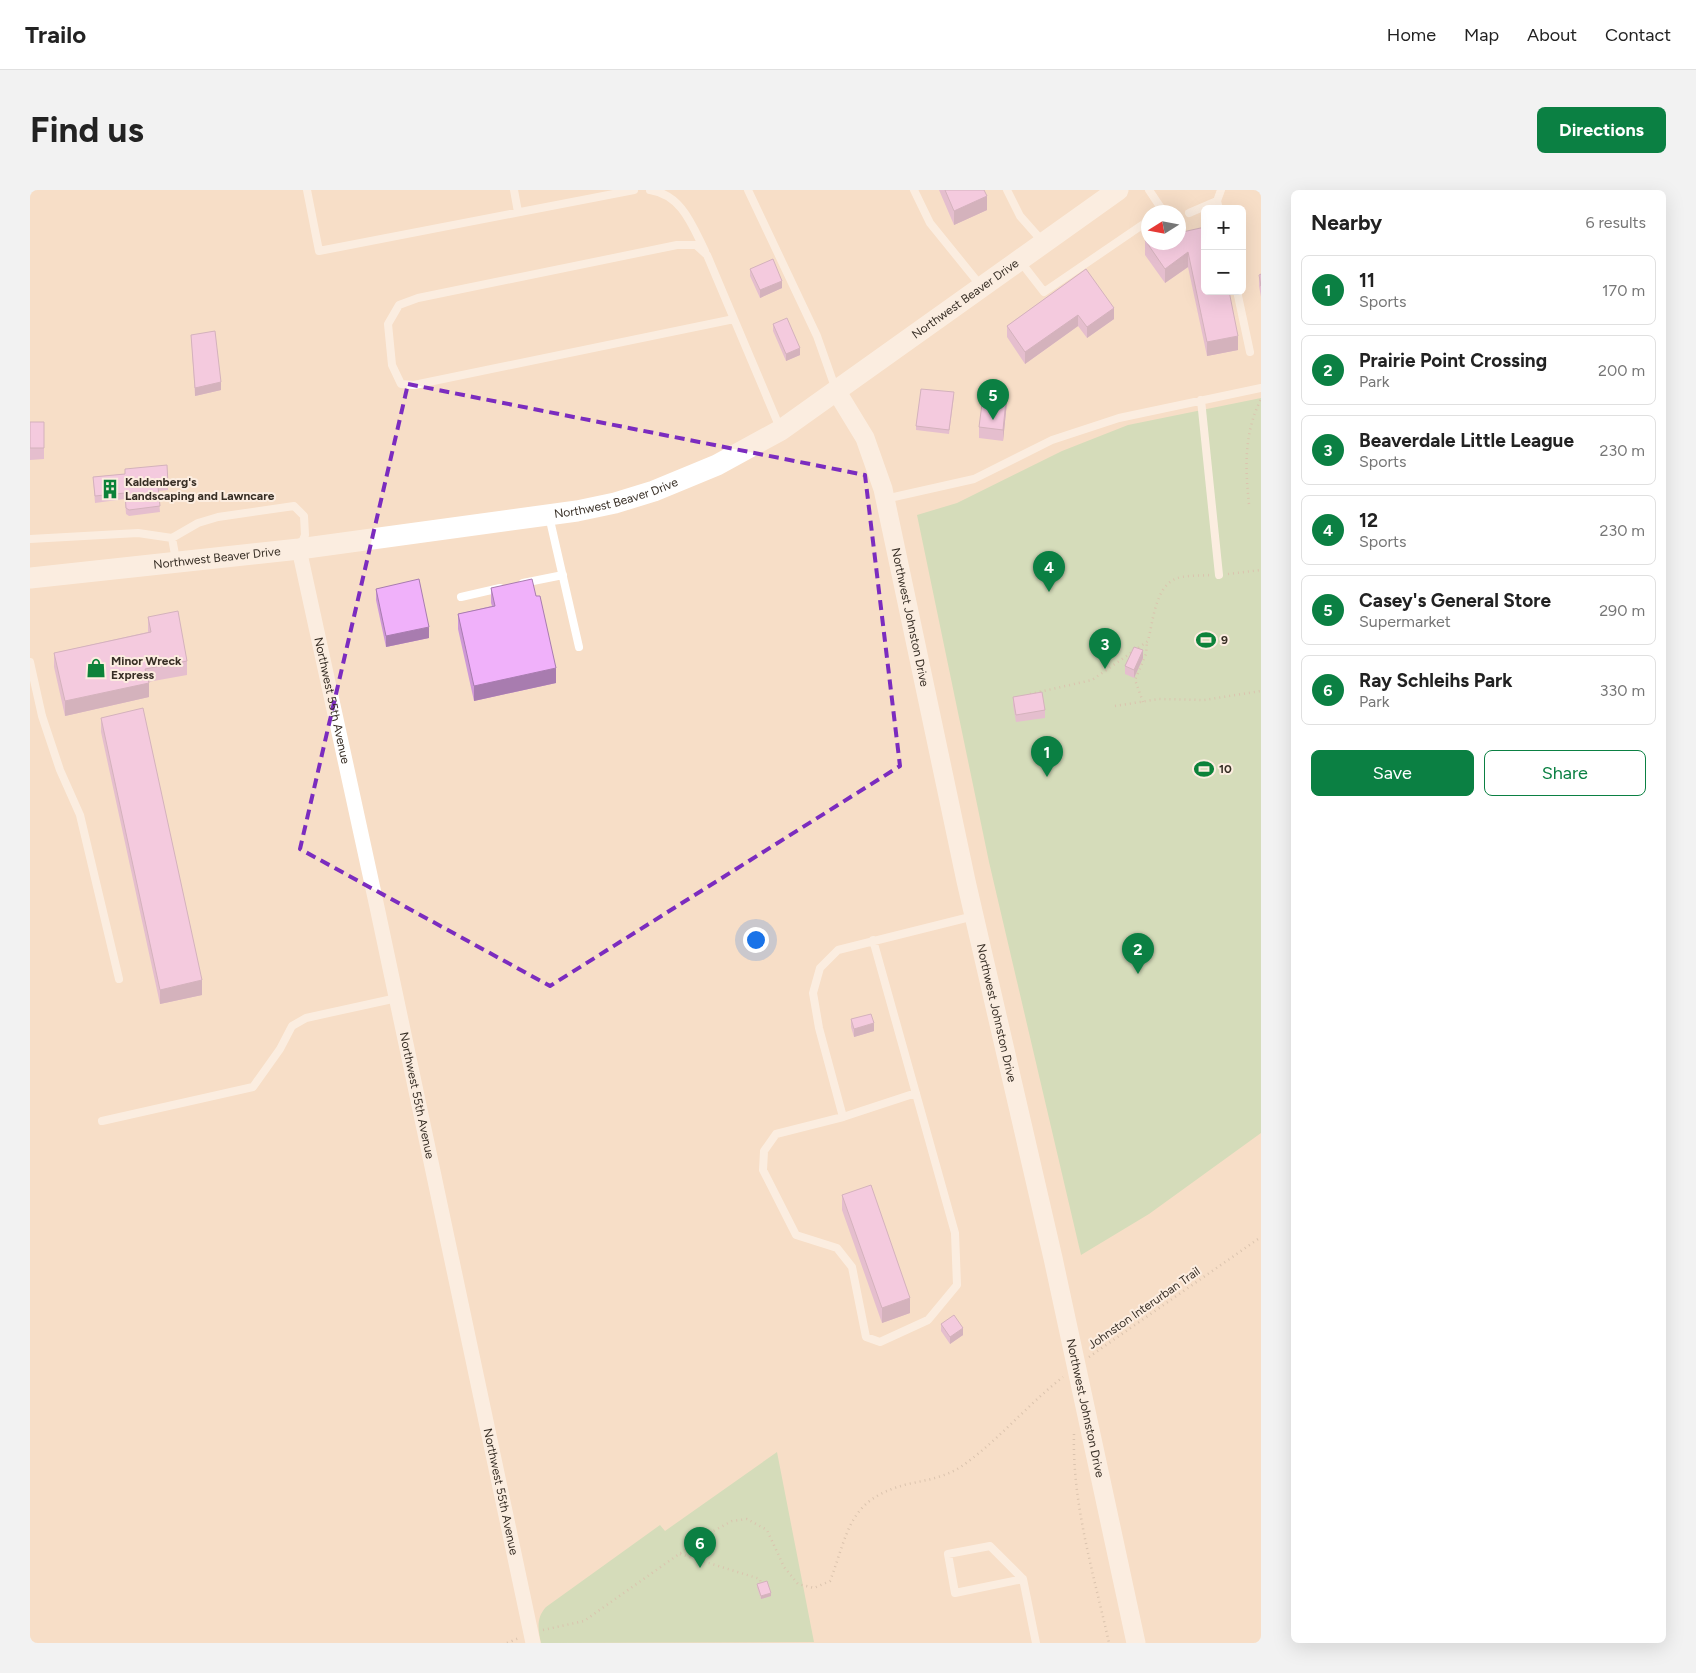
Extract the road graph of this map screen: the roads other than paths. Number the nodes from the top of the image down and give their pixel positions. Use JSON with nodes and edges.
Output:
{"nodes":[{"id":1,"x":307,"y":190,"type":"edge"},
{"id":2,"x":514,"y":190,"type":"edge"},
{"id":3,"x":634,"y":190,"type":"edge"},
{"id":4,"x":650,"y":190,"type":"edge"},
{"id":5,"x":748,"y":190,"type":"edge"},
{"id":6,"x":914,"y":190,"type":"edge"},
{"id":7,"x":1007,"y":190,"type":"edge"},
{"id":8,"x":1118,"y":190,"type":"edge"},
{"id":9,"x":1149,"y":190,"type":"edge"},
{"id":10,"x":1221,"y":190,"type":"edge"},
{"id":11,"x":1159,"y":205,"type":"edge"},
{"id":12,"x":1218,"y":205,"type":"edge"},
{"id":13,"x":1201,"y":210,"type":"edge"},
{"id":14,"x":518,"y":212,"type":"junction"},
{"id":15,"x":1190,"y":213,"type":"dead end"},
{"id":16,"x":1141,"y":226,"type":"edge"},
{"id":17,"x":1044,"y":244,"type":"junction"},
{"id":18,"x":707,"y":255,"type":"junction"},
{"id":19,"x":1020,"y":261,"type":"junction"},
{"id":20,"x":982,"y":288,"type":"junction"},
{"id":21,"x":1238,"y":295,"type":"edge"},
{"id":22,"x":734,"y":319,"type":"junction"},
{"id":23,"x":1250,"y":352,"type":"dead end"},
{"id":24,"x":1261,"y":388,"type":"edge"},
{"id":25,"x":837,"y":392,"type":"junction"},
{"id":26,"x":1201,"y":400,"type":"junction"},
{"id":27,"x":781,"y":430,"type":"junction"},
{"id":28,"x":885,"y":499,"type":"junction"},
{"id":29,"x":549,"y":514,"type":"junction"},
{"id":30,"x":172,"y":538,"type":"junction"},
{"id":31,"x":30,"y":539,"type":"edge"},
{"id":32,"x":299,"y":549,"type":"junction"},
{"id":33,"x":176,"y":562,"type":"junction"},
{"id":34,"x":563,"y":574,"type":"junction"},
{"id":35,"x":1219,"y":574,"type":"road end"},
{"id":36,"x":30,"y":578,"type":"edge"},
{"id":37,"x":517,"y":585,"type":"edge"},
{"id":38,"x":508,"y":587,"type":"edge"},
{"id":39,"x":462,"y":597,"type":"dead end"},
{"id":40,"x":580,"y":647,"type":"dead end"},
{"id":41,"x":30,"y":662,"type":"edge"},
{"id":42,"x":974,"y":916,"type":"junction"},
{"id":43,"x":873,"y":940,"type":"junction"},
{"id":44,"x":119,"y":979,"type":"dead end"},
{"id":45,"x":397,"y":998,"type":"junction"},
{"id":46,"x":916,"y":1093,"type":"junction"},
{"id":47,"x":843,"y":1117,"type":"junction"},
{"id":48,"x":102,"y":1121,"type":"dead end"},
{"id":49,"x":1022,"y":1579,"type":"junction"},
{"id":50,"x":532,"y":1638,"type":"edge"},
{"id":51,"x":1036,"y":1643,"type":"edge"},
{"id":52,"x":1133,"y":1643,"type":"edge"}],
"edges":[{"from":1,"to":14,"type":"lane"},
{"from":2,"to":14,"type":"lane"},
{"from":3,"to":14,"type":"lane"},
{"from":4,"to":18,"type":"lane"},
{"from":5,"to":25,"type":"lane"},
{"from":6,"to":20,"type":"lane"},
{"from":7,"to":17,"type":"lane"},
{"from":8,"to":17,"type":"main road","name":"Northwest Beaver Drive"},
{"from":9,"to":11,"type":"lane"},
{"from":10,"to":12,"type":"lane"},
{"from":13,"to":15,"type":"lane"},
{"from":16,"to":19,"type":"lane"},
{"from":17,"to":19,"type":"main road","name":"Northwest Beaver Drive"},
{"from":18,"to":22,"type":"lane"},
{"from":18,"to":22,"type":"lane"},
{"from":19,"to":20,"type":"main road","name":"Northwest Beaver Drive"},
{"from":20,"to":25,"type":"main road","name":"Northwest Beaver Drive"},
{"from":21,"to":23,"type":"lane"},
{"from":22,"to":27,"type":"lane"},
{"from":24,"to":26,"type":"lane"},
{"from":25,"to":27,"type":"main road","name":"Northwest Beaver Drive"},
{"from":25,"to":28,"type":"street","name":"Northwest Johnston Drive"},
{"from":26,"to":28,"type":"lane"},
{"from":26,"to":35,"type":"lane"},
{"from":27,"to":29,"type":"main road","name":"Northwest Beaver Drive"},
{"from":28,"to":42,"type":"street","name":"Northwest Johnston Drive"},
{"from":29,"to":32,"type":"main road","name":"Northwest Beaver Drive"},
{"from":29,"to":34,"type":"lane"},
{"from":30,"to":31,"type":"lane"},
{"from":30,"to":32,"type":"lane"},
{"from":30,"to":33,"type":"lane"},
{"from":32,"to":33,"type":"main road","name":"Northwest Beaver Drive"},
{"from":32,"to":45,"type":"street","name":"Northwest 55th Avenue"},
{"from":33,"to":36,"type":"main road","name":"Northwest Beaver Drive"},
{"from":34,"to":37,"type":"lane"},
{"from":34,"to":40,"type":"lane"},
{"from":38,"to":39,"type":"lane"},
{"from":41,"to":44,"type":"lane"},
{"from":42,"to":43,"type":"lane"},
{"from":42,"to":52,"type":"street","name":"Northwest Johnston Drive"},
{"from":43,"to":46,"type":"lane"},
{"from":43,"to":47,"type":"lane"},
{"from":45,"to":48,"type":"lane"},
{"from":45,"to":50,"type":"street","name":"Northwest 55th Avenue"},
{"from":46,"to":47,"type":"lane"},
{"from":46,"to":47,"type":"lane"},
{"from":49,"to":49,"type":"lane"},
{"from":49,"to":51,"type":"lane"}]}
